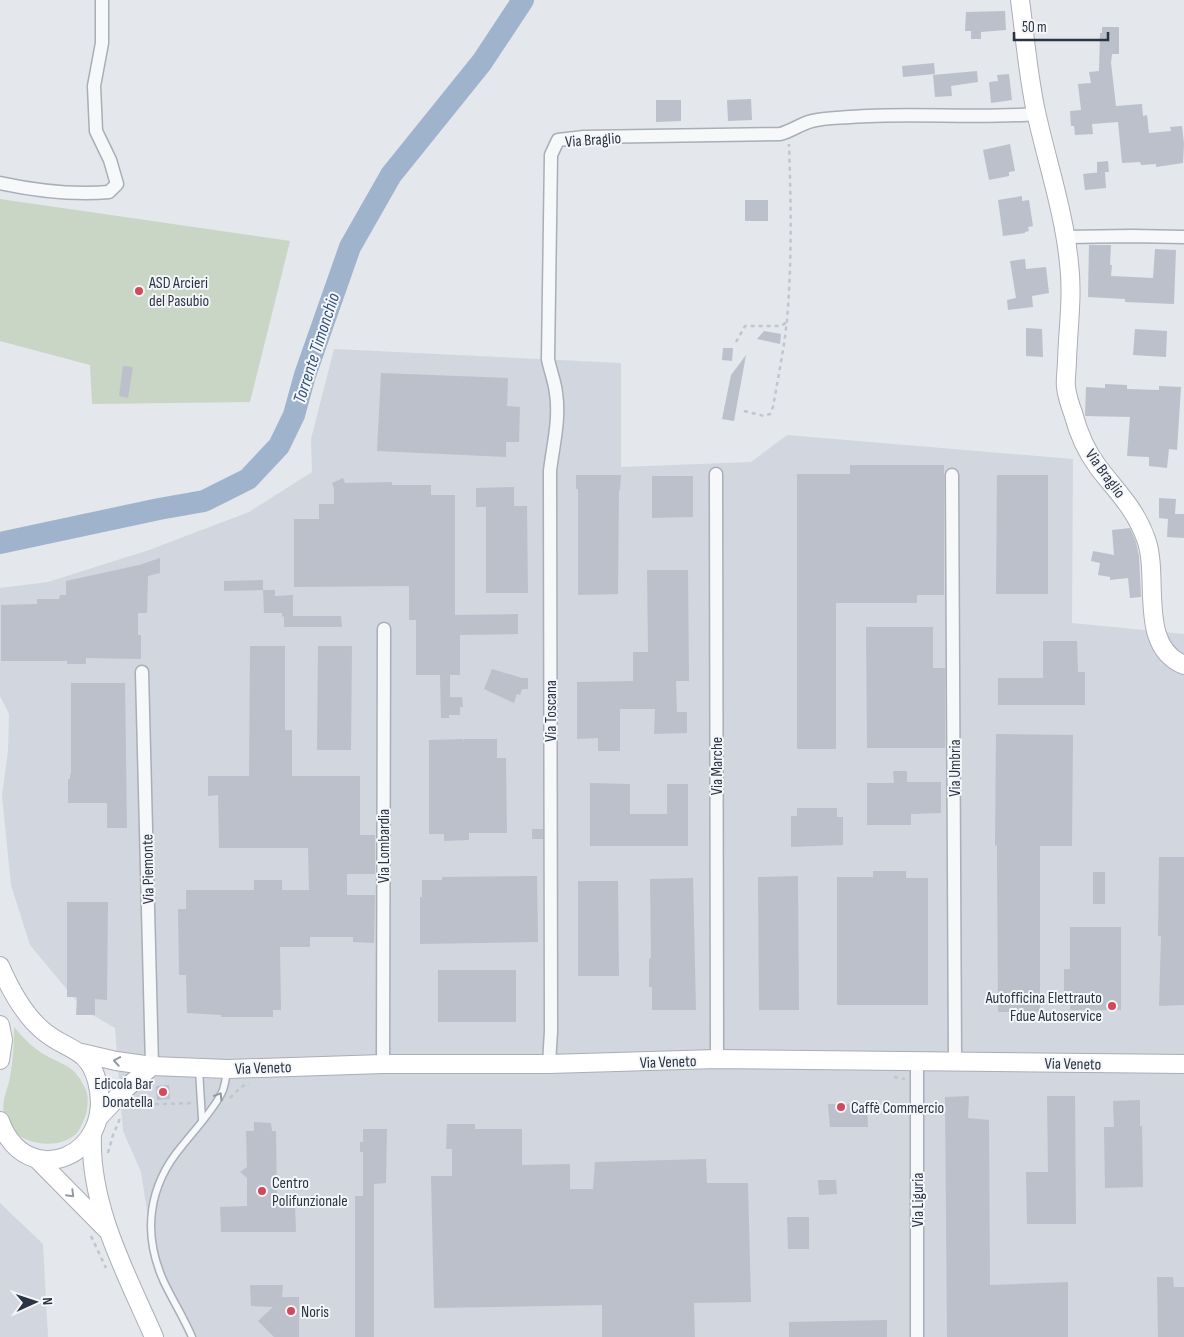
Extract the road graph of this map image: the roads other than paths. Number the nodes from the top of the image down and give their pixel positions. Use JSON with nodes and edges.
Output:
{"nodes":[{"id":1,"x":102,"y":0,"type":"edge"},
{"id":2,"x":1020,"y":0,"type":"edge"},
{"id":3,"x":1036,"y":114,"type":"junction"},
{"id":4,"x":0,"y":184,"type":"edge"},
{"id":5,"x":1066,"y":237,"type":"junction"},
{"id":6,"x":1184,"y":237,"type":"edge"},
{"id":7,"x":548,"y":359,"type":"joint"},
{"id":8,"x":716,"y":474,"type":"dead end"},
{"id":9,"x":952,"y":475,"type":"dead end"},
{"id":10,"x":384,"y":629,"type":"dead end"},
{"id":11,"x":1184,"y":665,"type":"edge"},
{"id":12,"x":142,"y":672,"type":"dead end"},
{"id":13,"x":0,"y":966,"type":"edge"},
{"id":14,"x":0,"y":1024,"type":"edge"},
{"id":15,"x":82,"y":1053,"type":"junction"},
{"id":16,"x":716,"y":1059,"type":"junction"},
{"id":17,"x":0,"y":1060,"type":"edge"},
{"id":18,"x":917,"y":1062,"type":"junction"},
{"id":19,"x":955,"y":1062,"type":"junction"},
{"id":20,"x":383,"y":1064,"type":"junction"},
{"id":21,"x":549,"y":1064,"type":"junction"},
{"id":22,"x":1184,"y":1064,"type":"edge"},
{"id":23,"x":152,"y":1066,"type":"junction"},
{"id":24,"x":199,"y":1068,"type":"junction"},
{"id":25,"x":228,"y":1069,"type":"junction"},
{"id":26,"x":99,"y":1118,"type":"junction"},
{"id":27,"x":202,"y":1121,"type":"junction"},
{"id":28,"x":0,"y":1122,"type":"edge"},
{"id":29,"x":92,"y":1134,"type":"junction"},
{"id":30,"x":4,"y":1139,"type":"edge"},
{"id":31,"x":37,"y":1159,"type":"junction"},
{"id":32,"x":106,"y":1229,"type":"junction"},
{"id":33,"x":154,"y":1337,"type":"edge"},
{"id":34,"x":192,"y":1337,"type":"edge"},
{"id":35,"x":917,"y":1337,"type":"edge"}],
"edges":[{"from":1,"to":4,"type":"street"},
{"from":2,"to":3,"type":"main road","name":"Via Braglio"},
{"from":3,"to":5,"type":"main road","name":"Via Braglio"},
{"from":3,"to":7,"type":"street","name":"Via Braglio"},
{"from":5,"to":6,"type":"street"},
{"from":5,"to":11,"type":"main road","name":"Via Braglio"},
{"from":7,"to":21,"type":"street","name":"Via Toscana"},
{"from":8,"to":16,"type":"street","name":"Via Marche"},
{"from":9,"to":19,"type":"street","name":"Via Umbria"},
{"from":10,"to":20,"type":"street","name":"Via Lombardia"},
{"from":12,"to":23,"type":"street","name":"Via Piemonte"},
{"from":13,"to":15,"type":"main road","name":"Via Veneto"},
{"from":14,"to":17,"type":"main road"},
{"from":23,"to":15,"type":"main road","name":"Via Veneto","one_way":true},
{"from":15,"to":26,"type":"main road"},
{"from":16,"to":18,"type":"main road","name":"Via Veneto"},
{"from":16,"to":21,"type":"main road","name":"Via Veneto"},
{"from":18,"to":19,"type":"main road","name":"Via Veneto"},
{"from":18,"to":35,"type":"street","name":"Via Liguria"},
{"from":19,"to":22,"type":"main road","name":"Via Veneto"},
{"from":20,"to":21,"type":"main road","name":"Via Veneto"},
{"from":20,"to":25,"type":"main road","name":"Via Veneto"},
{"from":23,"to":24,"type":"main road","name":"Via Veneto"},
{"from":23,"to":26,"type":"main road"},
{"from":24,"to":25,"type":"main road","name":"Via Veneto"},
{"from":24,"to":27,"type":"lane"},
{"from":27,"to":25,"type":"lane","one_way":true},
{"from":26,"to":29,"type":"main road"},
{"from":27,"to":34,"type":"lane"},
{"from":28,"to":30,"type":"main road"},
{"from":29,"to":31,"type":"main road"},
{"from":29,"to":32,"type":"main road"},
{"from":30,"to":31,"type":"main road"},
{"from":31,"to":32,"type":"main road","one_way":true},
{"from":32,"to":33,"type":"main road"}]}
